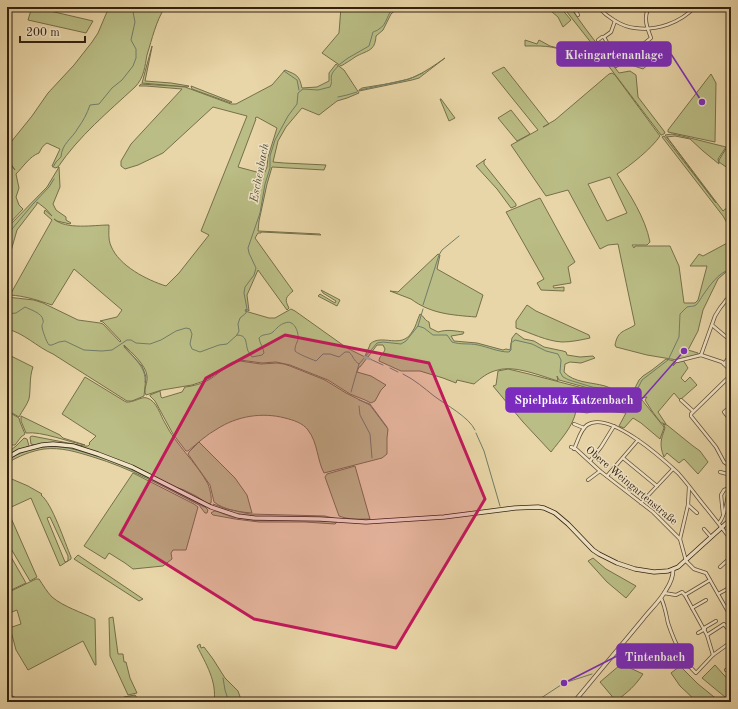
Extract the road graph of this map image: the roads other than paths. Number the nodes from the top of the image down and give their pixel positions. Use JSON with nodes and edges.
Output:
{"nodes":[{"id":1,"x":573,"y":7,"type":"edge"},
{"id":2,"x":650,"y":7,"type":"edge"},
{"id":3,"x":695,"y":7,"type":"edge"},
{"id":4,"x":600,"y":8,"type":"edge"},
{"id":5,"x":578,"y":15,"type":"dead end"},
{"id":6,"x":615,"y":21,"type":"junction"},
{"id":7,"x":648,"y":28,"type":"junction"},
{"id":8,"x":604,"y":38,"type":"junction"},
{"id":9,"x":598,"y":40,"type":"dead end"},
{"id":10,"x":630,"y":54,"type":"junction"},
{"id":11,"x":616,"y":66,"type":"dead end"},
{"id":12,"x":731,"y":294,"type":"edge"},
{"id":13,"x":726,"y":300,"type":"junction"},
{"id":14,"x":731,"y":304,"type":"edge"},
{"id":15,"x":712,"y":325,"type":"junction"},
{"id":16,"x":731,"y":341,"type":"edge"},
{"id":17,"x":731,"y":354,"type":"edge"},
{"id":18,"x":701,"y":355,"type":"junction"},
{"id":19,"x":677,"y":361,"type":"dead end"},
{"id":20,"x":724,"y":364,"type":"junction"},
{"id":21,"x":731,"y":371,"type":"edge"},
{"id":22,"x":731,"y":375,"type":"edge"},
{"id":23,"x":728,"y":397,"type":"dead end"},
{"id":24,"x":681,"y":400,"type":"dead end"},
{"id":25,"x":731,"y":401,"type":"edge"},
{"id":26,"x":731,"y":406,"type":"edge"},
{"id":27,"x":693,"y":411,"type":"junction"},
{"id":28,"x":728,"y":417,"type":"dead end"},
{"id":29,"x":574,"y":424,"type":"dead end"},
{"id":30,"x":614,"y":426,"type":"junction"},
{"id":31,"x":584,"y":428,"type":"junction"},
{"id":32,"x":638,"y":440,"type":"junction"},
{"id":33,"x":7,"y":458,"type":"edge"},
{"id":34,"x":623,"y":458,"type":"junction"},
{"id":35,"x":590,"y":461,"type":"junction"},
{"id":36,"x":731,"y":467,"type":"edge"},
{"id":37,"x":673,"y":469,"type":"junction"},
{"id":38,"x":600,"y":471,"type":"junction"},
{"id":39,"x":720,"y":472,"type":"dead end"},
{"id":40,"x":730,"y":475,"type":"edge"},
{"id":41,"x":606,"y":476,"type":"junction"},
{"id":42,"x":588,"y":480,"type":"dead end"},
{"id":43,"x":730,"y":484,"type":"edge"},
{"id":44,"x":657,"y":486,"type":"junction"},
{"id":45,"x":689,"y":487,"type":"junction"},
{"id":46,"x":728,"y":488,"type":"junction"},
{"id":47,"x":641,"y":503,"type":"junction"},
{"id":48,"x":688,"y":505,"type":"junction"},
{"id":49,"x":697,"y":513,"type":"dead end"},
{"id":50,"x":723,"y":515,"type":"junction"},
{"id":51,"x":731,"y":519,"type":"edge"},
{"id":52,"x":719,"y":523,"type":"junction"},
{"id":53,"x":722,"y":528,"type":"junction"},
{"id":54,"x":704,"y":529,"type":"dead end"},
{"id":55,"x":712,"y":538,"type":"junction"},
{"id":56,"x":680,"y":539,"type":"junction"},
{"id":57,"x":731,"y":540,"type":"edge"},
{"id":58,"x":731,"y":558,"type":"edge"},
{"id":59,"x":686,"y":561,"type":"junction"},
{"id":60,"x":720,"y":566,"type":"dead end"},
{"id":61,"x":673,"y":570,"type":"junction"},
{"id":62,"x":710,"y":580,"type":"junction"},
{"id":63,"x":731,"y":587,"type":"edge"},
{"id":64,"x":664,"y":593,"type":"junction"},
{"id":65,"x":718,"y":594,"type":"junction"},
{"id":66,"x":685,"y":595,"type":"junction"},
{"id":67,"x":661,"y":598,"type":"junction"},
{"id":68,"x":706,"y":600,"type":"dead end"},
{"id":69,"x":692,"y":608,"type":"junction"},
{"id":70,"x":731,"y":617,"type":"edge"},
{"id":71,"x":716,"y":621,"type":"dead end"},
{"id":72,"x":704,"y":629,"type":"junction"},
{"id":73,"x":698,"y":633,"type":"dead end"},
{"id":74,"x":731,"y":633,"type":"edge"},
{"id":75,"x":707,"y":635,"type":"junction"},
{"id":76,"x":731,"y":642,"type":"edge"},
{"id":77,"x":713,"y":655,"type":"junction"},
{"id":78,"x":731,"y":668,"type":"edge"},
{"id":79,"x":726,"y":670,"type":"dead end"},
{"id":80,"x":574,"y":702,"type":"edge"}],
"edges":[{"from":1,"to":5,"type":"street"},
{"from":2,"to":7,"type":"street"},
{"from":3,"to":7,"type":"street"},
{"from":4,"to":6,"type":"street"},
{"from":6,"to":7,"type":"street"},
{"from":6,"to":8,"type":"street"},
{"from":7,"to":10,"type":"street"},
{"from":8,"to":9,"type":"street"},
{"from":8,"to":10,"type":"street"},
{"from":10,"to":11,"type":"street"},
{"from":12,"to":13,"type":"street"},
{"from":13,"to":14,"type":"street"},
{"from":13,"to":15,"type":"street"},
{"from":15,"to":16,"type":"street"},
{"from":15,"to":18,"type":"street"},
{"from":17,"to":20,"type":"street"},
{"from":18,"to":19,"type":"street"},
{"from":18,"to":20,"type":"street"},
{"from":20,"to":21,"type":"street"},
{"from":22,"to":27,"type":"street"},
{"from":23,"to":25,"type":"street"},
{"from":24,"to":27,"type":"street"},
{"from":26,"to":28,"type":"street"},
{"from":27,"to":36,"type":"street"},
{"from":29,"to":31,"type":"street"},
{"from":30,"to":31,"type":"street"},
{"from":30,"to":32,"type":"street"},
{"from":30,"to":35,"type":"street"},
{"from":31,"to":35,"type":"street","name":"Obere Weingartenstraße"},
{"from":32,"to":34,"type":"street"},
{"from":32,"to":37,"type":"street"},
{"from":33,"to":61,"type":"main road"},
{"from":34,"to":41,"type":"street"},
{"from":34,"to":44,"type":"street"},
{"from":35,"to":38,"type":"street","name":"Obere Weingartenstraße"},
{"from":36,"to":40,"type":"street"},
{"from":37,"to":44,"type":"street"},
{"from":37,"to":45,"type":"street"},
{"from":38,"to":41,"type":"street","name":"Obere Weingartenstraße"},
{"from":38,"to":42,"type":"street"},
{"from":39,"to":40,"type":"street"},
{"from":40,"to":43,"type":"street"},
{"from":41,"to":47,"type":"street","name":"Obere Weingartenstraße"},
{"from":43,"to":46,"type":"street"},
{"from":44,"to":47,"type":"street"},
{"from":45,"to":48,"type":"street"},
{"from":45,"to":52,"type":"street"},
{"from":46,"to":50,"type":"street"},
{"from":46,"to":50,"type":"street"},
{"from":47,"to":56,"type":"street","name":"Obere Weingartenstraße"},
{"from":48,"to":49,"type":"street"},
{"from":48,"to":56,"type":"street"},
{"from":50,"to":52,"type":"street"},
{"from":51,"to":53,"type":"main road"},
{"from":52,"to":53,"type":"street"},
{"from":53,"to":55,"type":"main road"},
{"from":53,"to":57,"type":"street"},
{"from":54,"to":55,"type":"street"},
{"from":55,"to":59,"type":"main road"},
{"from":56,"to":59,"type":"street","name":"Obere Weingartenstraße"},
{"from":58,"to":60,"type":"street"},
{"from":59,"to":61,"type":"main road"},
{"from":59,"to":62,"type":"street"},
{"from":61,"to":64,"type":"street"},
{"from":62,"to":65,"type":"street"},
{"from":62,"to":66,"type":"street"},
{"from":63,"to":65,"type":"street"},
{"from":64,"to":66,"type":"street"},
{"from":64,"to":67,"type":"street"},
{"from":65,"to":70,"type":"street"},
{"from":66,"to":69,"type":"street"},
{"from":67,"to":77,"type":"street"},
{"from":67,"to":80,"type":"street"},
{"from":68,"to":69,"type":"street"},
{"from":69,"to":72,"type":"street"},
{"from":71,"to":72,"type":"street"},
{"from":72,"to":73,"type":"street"},
{"from":72,"to":75,"type":"street"},
{"from":74,"to":75,"type":"street"},
{"from":75,"to":77,"type":"street"},
{"from":76,"to":77,"type":"street"},
{"from":78,"to":79,"type":"street"}]}
